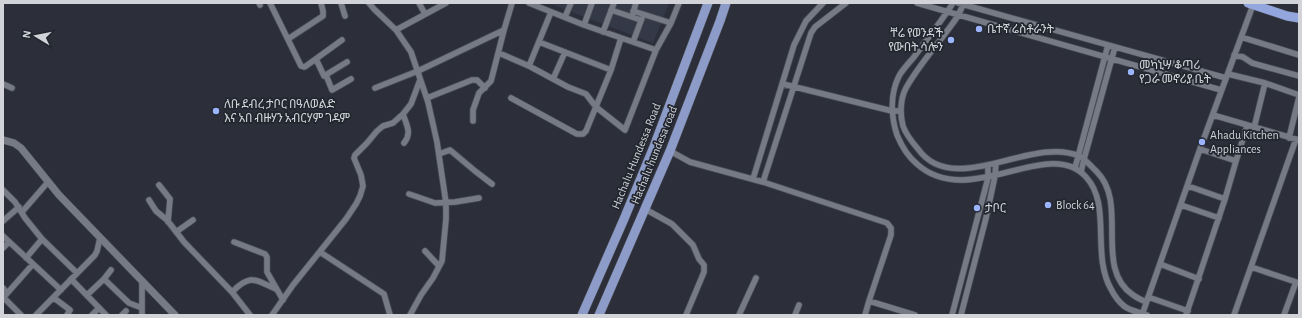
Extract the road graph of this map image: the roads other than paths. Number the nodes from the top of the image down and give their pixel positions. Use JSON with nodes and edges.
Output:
{"nodes":[{"id":1,"x":270,"y":3,"type":"edge"},
{"id":2,"x":321,"y":3,"type":"edge"},
{"id":3,"x":341,"y":3,"type":"edge"},
{"id":4,"x":369,"y":3,"type":"edge"},
{"id":5,"x":418,"y":3,"type":"edge"},
{"id":6,"x":446,"y":3,"type":"edge"},
{"id":7,"x":512,"y":3,"type":"edge"},
{"id":8,"x":529,"y":3,"type":"edge"},
{"id":9,"x":570,"y":3,"type":"edge"},
{"id":10,"x":592,"y":3,"type":"edge"},
{"id":11,"x":614,"y":3,"type":"edge"},
{"id":12,"x":636,"y":3,"type":"edge"},
{"id":13,"x":679,"y":3,"type":"edge"},
{"id":14,"x":708,"y":3,"type":"edge"},
{"id":15,"x":726,"y":3,"type":"edge"},
{"id":16,"x":823,"y":3,"type":"edge"},
{"id":17,"x":846,"y":3,"type":"edge"},
{"id":18,"x":917,"y":3,"type":"edge"},
{"id":19,"x":953,"y":3,"type":"edge"},
{"id":20,"x":961,"y":4,"type":"edge"},
{"id":21,"x":1251,"y":4,"type":"edge"},
{"id":22,"x":537,"y":5,"type":"edge"},
{"id":23,"x":611,"y":10,"type":"junction"},
{"id":24,"x":633,"y":10,"type":"junction"},
{"id":25,"x":551,"y":12,"type":"junction"},
{"id":26,"x":948,"y":12,"type":"junction"},
{"id":27,"x":425,"y":14,"type":"junction"},
{"id":28,"x":959,"y":15,"type":"junction"},
{"id":29,"x":345,"y":16,"type":"dead end"},
{"id":30,"x":565,"y":17,"type":"junction"},
{"id":31,"x":631,"y":17,"type":"junction"},
{"id":32,"x":642,"y":17,"type":"junction"},
{"id":33,"x":1299,"y":18,"type":"edge"},
{"id":34,"x":671,"y":23,"type":"junction"},
{"id":35,"x":584,"y":25,"type":"junction"},
{"id":36,"x":396,"y":30,"type":"junction"},
{"id":37,"x":504,"y":30,"type":"junction"},
{"id":38,"x":603,"y":32,"type":"junction"},
{"id":39,"x":1241,"y":37,"type":"junction"},
{"id":40,"x":621,"y":38,"type":"junction"},
{"id":41,"x":288,"y":39,"type":"junction"},
{"id":42,"x":342,"y":40,"type":"dead end"},
{"id":43,"x":539,"y":42,"type":"junction"},
{"id":44,"x":633,"y":42,"type":"junction"},
{"id":45,"x":1108,"y":45,"type":"junction"},
{"id":46,"x":1114,"y":47,"type":"junction"},
{"id":47,"x":656,"y":50,"type":"junction"},
{"id":48,"x":565,"y":52,"type":"junction"},
{"id":49,"x":499,"y":53,"type":"junction"},
{"id":50,"x":1234,"y":55,"type":"junction"},
{"id":51,"x":1299,"y":55,"type":"edge"},
{"id":52,"x":1105,"y":56,"type":"junction"},
{"id":53,"x":1112,"y":58,"type":"junction"},
{"id":54,"x":316,"y":59,"type":"junction"},
{"id":55,"x":347,"y":62,"type":"dead end"},
{"id":56,"x":529,"y":66,"type":"junction"},
{"id":57,"x":611,"y":70,"type":"junction"},
{"id":58,"x":418,"y":71,"type":"junction"},
{"id":59,"x":326,"y":75,"type":"junction"},
{"id":60,"x":1227,"y":76,"type":"junction"},
{"id":61,"x":1299,"y":76,"type":"edge"},
{"id":62,"x":351,"y":79,"type":"dead end"},
{"id":63,"x":553,"y":79,"type":"junction"},
{"id":64,"x":420,"y":80,"type":"junction"},
{"id":65,"x":1266,"y":82,"type":"junction"},
{"id":66,"x":3,"y":84,"type":"edge"},
{"id":67,"x":783,"y":84,"type":"junction"},
{"id":68,"x":794,"y":86,"type":"junction"},
{"id":69,"x":12,"y":88,"type":"dead end"},
{"id":70,"x":375,"y":88,"type":"dead end"},
{"id":71,"x":485,"y":88,"type":"junction"},
{"id":72,"x":1221,"y":90,"type":"junction"},
{"id":73,"x":1299,"y":96,"type":"edge"},
{"id":74,"x":427,"y":98,"type":"junction"},
{"id":75,"x":511,"y":98,"type":"dead end"},
{"id":76,"x":596,"y":107,"type":"junction"},
{"id":77,"x":892,"y":111,"type":"junction"},
{"id":78,"x":901,"y":112,"type":"junction"},
{"id":79,"x":403,"y":114,"type":"junction"},
{"id":80,"x":1213,"y":115,"type":"junction"},
{"id":81,"x":473,"y":121,"type":"dead end"},
{"id":82,"x":1247,"y":126,"type":"junction"},
{"id":83,"x":1254,"y":128,"type":"junction"},
{"id":84,"x":1289,"y":138,"type":"junction"},
{"id":85,"x":3,"y":140,"type":"edge"},
{"id":86,"x":1298,"y":140,"type":"edge"},
{"id":87,"x":404,"y":143,"type":"dead end"},
{"id":88,"x":670,"y":150,"type":"junction"},
{"id":89,"x":1200,"y":150,"type":"junction"},
{"id":90,"x":439,"y":154,"type":"junction"},
{"id":91,"x":1078,"y":156,"type":"junction"},
{"id":92,"x":1084,"y":160,"type":"junction"},
{"id":93,"x":1236,"y":161,"type":"junction"},
{"id":94,"x":996,"y":163,"type":"junction"},
{"id":95,"x":988,"y":165,"type":"junction"},
{"id":96,"x":1075,"y":168,"type":"junction"},
{"id":97,"x":1081,"y":172,"type":"junction"},
{"id":98,"x":995,"y":176,"type":"junction"},
{"id":99,"x":988,"y":178,"type":"junction"},
{"id":100,"x":753,"y":179,"type":"junction"},
{"id":101,"x":48,"y":182,"type":"junction"},
{"id":102,"x":763,"y":182,"type":"junction"},
{"id":103,"x":492,"y":184,"type":"dead end"},
{"id":104,"x":159,"y":185,"type":"dead end"},
{"id":105,"x":1188,"y":186,"type":"junction"},
{"id":106,"x":3,"y":190,"type":"edge"},
{"id":107,"x":409,"y":194,"type":"dead end"},
{"id":108,"x":479,"y":198,"type":"dead end"},
{"id":109,"x":1225,"y":199,"type":"junction"},
{"id":110,"x":149,"y":200,"type":"dead end"},
{"id":111,"x":446,"y":203,"type":"junction"},
{"id":112,"x":1181,"y":205,"type":"junction"},
{"id":113,"x":20,"y":209,"type":"junction"},
{"id":114,"x":645,"y":209,"type":"junction"},
{"id":115,"x":1219,"y":218,"type":"junction"},
{"id":116,"x":624,"y":219,"type":"junction"},
{"id":117,"x":193,"y":220,"type":"dead end"},
{"id":118,"x":3,"y":221,"type":"edge"},
{"id":119,"x":168,"y":222,"type":"junction"},
{"id":120,"x":637,"y":229,"type":"junction"},
{"id":121,"x":176,"y":232,"type":"junction"},
{"id":122,"x":3,"y":236,"type":"edge"},
{"id":123,"x":100,"y":238,"type":"junction"},
{"id":124,"x":42,"y":240,"type":"junction"},
{"id":125,"x":10,"y":242,"type":"junction"},
{"id":126,"x":234,"y":242,"type":"dead end"},
{"id":127,"x":3,"y":248,"type":"edge"},
{"id":128,"x":425,"y":251,"type":"dead end"},
{"id":129,"x":320,"y":252,"type":"junction"},
{"id":130,"x":26,"y":258,"type":"junction"},
{"id":131,"x":33,"y":264,"type":"junction"},
{"id":132,"x":1160,"y":264,"type":"junction"},
{"id":133,"x":440,"y":266,"type":"junction"},
{"id":134,"x":1251,"y":267,"type":"junction"},
{"id":135,"x":111,"y":270,"type":"dead end"},
{"id":136,"x":77,"y":273,"type":"junction"},
{"id":137,"x":756,"y":278,"type":"dead end"},
{"id":138,"x":1199,"y":278,"type":"junction"},
{"id":139,"x":71,"y":279,"type":"junction"},
{"id":140,"x":104,"y":279,"type":"junction"},
{"id":141,"x":142,"y":281,"type":"junction"},
{"id":142,"x":1297,"y":282,"type":"edge"},
{"id":143,"x":276,"y":289,"type":"junction"},
{"id":144,"x":61,"y":290,"type":"junction"},
{"id":145,"x":232,"y":292,"type":"junction"},
{"id":146,"x":4,"y":294,"type":"edge"},
{"id":147,"x":87,"y":295,"type":"junction"},
{"id":148,"x":54,"y":298,"type":"junction"},
{"id":149,"x":1147,"y":299,"type":"junction"},
{"id":150,"x":283,"y":300,"type":"junction"},
{"id":151,"x":869,"y":301,"type":"junction"},
{"id":152,"x":799,"y":305,"type":"dead end"},
{"id":153,"x":99,"y":308,"type":"junction"},
{"id":154,"x":142,"y":308,"type":"junction"},
{"id":155,"x":69,"y":312,"type":"edge"},
{"id":156,"x":1187,"y":313,"type":"edge"},
{"id":157,"x":19,"y":314,"type":"edge"},
{"id":158,"x":1144,"y":314,"type":"edge"},
{"id":159,"x":36,"y":315,"type":"edge"},
{"id":160,"x":76,"y":315,"type":"edge"},
{"id":161,"x":92,"y":315,"type":"edge"},
{"id":162,"x":106,"y":315,"type":"edge"},
{"id":163,"x":142,"y":315,"type":"edge"},
{"id":164,"x":175,"y":315,"type":"edge"},
{"id":165,"x":250,"y":315,"type":"edge"},
{"id":166,"x":272,"y":315,"type":"edge"},
{"id":167,"x":390,"y":315,"type":"edge"},
{"id":168,"x":410,"y":315,"type":"edge"},
{"id":169,"x":582,"y":315,"type":"edge"},
{"id":170,"x":599,"y":315,"type":"edge"},
{"id":171,"x":686,"y":315,"type":"edge"},
{"id":172,"x":739,"y":315,"type":"edge"},
{"id":173,"x":795,"y":315,"type":"edge"},
{"id":174,"x":865,"y":315,"type":"edge"},
{"id":175,"x":915,"y":315,"type":"edge"},
{"id":176,"x":952,"y":315,"type":"edge"},
{"id":177,"x":961,"y":315,"type":"edge"},
{"id":178,"x":1234,"y":315,"type":"edge"},
{"id":179,"x":1284,"y":315,"type":"edge"}],
"edges":[{"from":1,"to":41,"type":"street"},
{"from":2,"to":41,"type":"street"},
{"from":3,"to":29,"type":"street"},
{"from":4,"to":36,"type":"street"},
{"from":5,"to":27,"type":"street"},
{"from":6,"to":27,"type":"street"},
{"from":7,"to":37,"type":"street"},
{"from":8,"to":22,"type":"street"},
{"from":9,"to":30,"type":"street"},
{"from":10,"to":35,"type":"street"},
{"from":11,"to":23,"type":"street"},
{"from":12,"to":24,"type":"street"},
{"from":13,"to":34,"type":"street"},
{"from":14,"to":116,"type":"main road","name":"Hachalu Hundessa Road"},
{"from":15,"to":88,"type":"main road","name":"Hachalu hundesa road"},
{"from":16,"to":67,"type":"street"},
{"from":17,"to":68,"type":"street"},
{"from":18,"to":26,"type":"street"},
{"from":19,"to":26,"type":"street"},
{"from":20,"to":28,"type":"street"},
{"from":20,"to":45,"type":"street"},
{"from":21,"to":33,"type":"highway"},
{"from":21,"to":39,"type":"street"},
{"from":22,"to":25,"type":"street"},
{"from":23,"to":31,"type":"street"},
{"from":23,"to":38,"type":"street"},
{"from":24,"to":31,"type":"street"},
{"from":24,"to":32,"type":"street"},
{"from":25,"to":30,"type":"street"},
{"from":25,"to":43,"type":"street"},
{"from":26,"to":28,"type":"street"},
{"from":26,"to":77,"type":"street"},
{"from":27,"to":36,"type":"street"},
{"from":28,"to":52,"type":"street"},
{"from":28,"to":78,"type":"street"},
{"from":30,"to":35,"type":"street"},
{"from":31,"to":32,"type":"street"},
{"from":32,"to":34,"type":"street"},
{"from":32,"to":44,"type":"street"},
{"from":34,"to":47,"type":"street"},
{"from":35,"to":38,"type":"street"},
{"from":36,"to":58,"type":"street"},
{"from":37,"to":49,"type":"street"},
{"from":37,"to":58,"type":"street"},
{"from":38,"to":40,"type":"street"},
{"from":39,"to":50,"type":"street"},
{"from":39,"to":51,"type":"street"},
{"from":40,"to":44,"type":"street"},
{"from":40,"to":57,"type":"street"},
{"from":41,"to":54,"type":"street"},
{"from":42,"to":54,"type":"street"},
{"from":43,"to":48,"type":"street"},
{"from":43,"to":56,"type":"street"},
{"from":44,"to":47,"type":"street"},
{"from":45,"to":46,"type":"street"},
{"from":45,"to":52,"type":"street"},
{"from":46,"to":53,"type":"street"},
{"from":46,"to":60,"type":"street"},
{"from":47,"to":76,"type":"street"},
{"from":48,"to":57,"type":"street"},
{"from":48,"to":63,"type":"street"},
{"from":49,"to":56,"type":"street"},
{"from":49,"to":71,"type":"street"},
{"from":50,"to":60,"type":"street"},
{"from":50,"to":61,"type":"street"},
{"from":52,"to":53,"type":"street"},
{"from":52,"to":91,"type":"street"},
{"from":53,"to":72,"type":"street"},
{"from":53,"to":92,"type":"street"},
{"from":54,"to":59,"type":"street"},
{"from":55,"to":59,"type":"street"},
{"from":56,"to":63,"type":"street"},
{"from":57,"to":76,"type":"street"},
{"from":58,"to":64,"type":"street"},
{"from":58,"to":70,"type":"street"},
{"from":59,"to":62,"type":"street"},
{"from":60,"to":65,"type":"street"},
{"from":60,"to":72,"type":"street"},
{"from":63,"to":76,"type":"street"},
{"from":64,"to":74,"type":"street"},
{"from":64,"to":79,"type":"street"},
{"from":65,"to":73,"type":"street"},
{"from":65,"to":83,"type":"street"},
{"from":66,"to":69,"type":"street"},
{"from":67,"to":68,"type":"street"},
{"from":67,"to":100,"type":"street"},
{"from":68,"to":77,"type":"street"},
{"from":68,"to":102,"type":"street"},
{"from":71,"to":74,"type":"street"},
{"from":71,"to":81,"type":"street"},
{"from":72,"to":80,"type":"street"},
{"from":73,"to":84,"type":"street"},
{"from":74,"to":90,"type":"street"},
{"from":75,"to":76,"type":"street"},
{"from":77,"to":78,"type":"street"},
{"from":77,"to":99,"type":"street"},
{"from":78,"to":95,"type":"street"},
{"from":79,"to":87,"type":"street"},
{"from":79,"to":129,"type":"street"},
{"from":80,"to":82,"type":"street"},
{"from":80,"to":89,"type":"street"},
{"from":82,"to":83,"type":"street"},
{"from":82,"to":93,"type":"street"},
{"from":83,"to":84,"type":"street"},
{"from":84,"to":86,"type":"street"},
{"from":85,"to":101,"type":"street"},
{"from":86,"to":134,"type":"street"},
{"from":88,"to":100,"type":"street"},
{"from":88,"to":114,"type":"main road","name":"Hachalu hundesa road"},
{"from":89,"to":93,"type":"street"},
{"from":89,"to":105,"type":"street"},
{"from":90,"to":103,"type":"street"},
{"from":90,"to":111,"type":"street"},
{"from":91,"to":92,"type":"street"},
{"from":91,"to":94,"type":"street"},
{"from":91,"to":96,"type":"street"},
{"from":92,"to":97,"type":"street"},
{"from":92,"to":149,"type":"street"},
{"from":93,"to":109,"type":"street"},
{"from":94,"to":95,"type":"street"},
{"from":94,"to":98,"type":"street"},
{"from":95,"to":99,"type":"street"},
{"from":96,"to":97,"type":"street"},
{"from":96,"to":98,"type":"street"},
{"from":97,"to":158,"type":"street"},
{"from":98,"to":99,"type":"street"},
{"from":98,"to":177,"type":"street"},
{"from":99,"to":176,"type":"street"},
{"from":100,"to":102,"type":"street"},
{"from":101,"to":113,"type":"street"},
{"from":101,"to":123,"type":"street"},
{"from":102,"to":151,"type":"street"},
{"from":104,"to":119,"type":"street"},
{"from":105,"to":109,"type":"street"},
{"from":105,"to":112,"type":"street"},
{"from":106,"to":113,"type":"street"},
{"from":107,"to":111,"type":"street"},
{"from":108,"to":111,"type":"street"},
{"from":109,"to":115,"type":"street"},
{"from":110,"to":119,"type":"street"},
{"from":111,"to":133,"type":"street"},
{"from":112,"to":115,"type":"street"},
{"from":112,"to":132,"type":"street"},
{"from":113,"to":118,"type":"street"},
{"from":113,"to":124,"type":"street"},
{"from":114,"to":120,"type":"main road","name":"Hachalu hundesa road"},
{"from":114,"to":171,"type":"street"},
{"from":115,"to":138,"type":"street"},
{"from":116,"to":120,"type":"main road"},
{"from":116,"to":169,"type":"main road","name":"Hachalu Hundessa Road"},
{"from":117,"to":121,"type":"street"},
{"from":119,"to":121,"type":"street"},
{"from":120,"to":170,"type":"main road","name":"Hachalu hundesa road"},
{"from":121,"to":145,"type":"street"},
{"from":122,"to":125,"type":"street"},
{"from":123,"to":136,"type":"street"},
{"from":123,"to":141,"type":"street"},
{"from":124,"to":130,"type":"street"},
{"from":124,"to":136,"type":"street"},
{"from":125,"to":127,"type":"street"},
{"from":125,"to":130,"type":"street"},
{"from":126,"to":143,"type":"street"},
{"from":128,"to":133,"type":"street"},
{"from":129,"to":150,"type":"street"},
{"from":129,"to":167,"type":"street"},
{"from":130,"to":131,"type":"street"},
{"from":131,"to":144,"type":"street"},
{"from":131,"to":146,"type":"street"},
{"from":132,"to":138,"type":"street"},
{"from":132,"to":149,"type":"street"},
{"from":133,"to":168,"type":"street"},
{"from":134,"to":142,"type":"street"},
{"from":134,"to":178,"type":"street"},
{"from":135,"to":140,"type":"street"},
{"from":136,"to":139,"type":"street"},
{"from":137,"to":172,"type":"street"},
{"from":138,"to":156,"type":"street"},
{"from":139,"to":144,"type":"street"},
{"from":139,"to":147,"type":"street"},
{"from":140,"to":147,"type":"street"},
{"from":140,"to":154,"type":"street"},
{"from":141,"to":154,"type":"street"},
{"from":141,"to":164,"type":"street"},
{"from":142,"to":179,"type":"street"},
{"from":143,"to":145,"type":"street"},
{"from":143,"to":150,"type":"street"},
{"from":144,"to":148,"type":"street"},
{"from":145,"to":165,"type":"street"},
{"from":146,"to":157,"type":"street"},
{"from":147,"to":153,"type":"street"},
{"from":148,"to":155,"type":"street"},
{"from":148,"to":159,"type":"street"},
{"from":149,"to":156,"type":"street"},
{"from":149,"to":158,"type":"street"},
{"from":150,"to":166,"type":"street"},
{"from":151,"to":174,"type":"street"},
{"from":151,"to":175,"type":"street"},
{"from":152,"to":173,"type":"street"},
{"from":153,"to":161,"type":"street"},
{"from":153,"to":162,"type":"street"},
{"from":154,"to":163,"type":"street"},
{"from":155,"to":160,"type":"street"}]}
